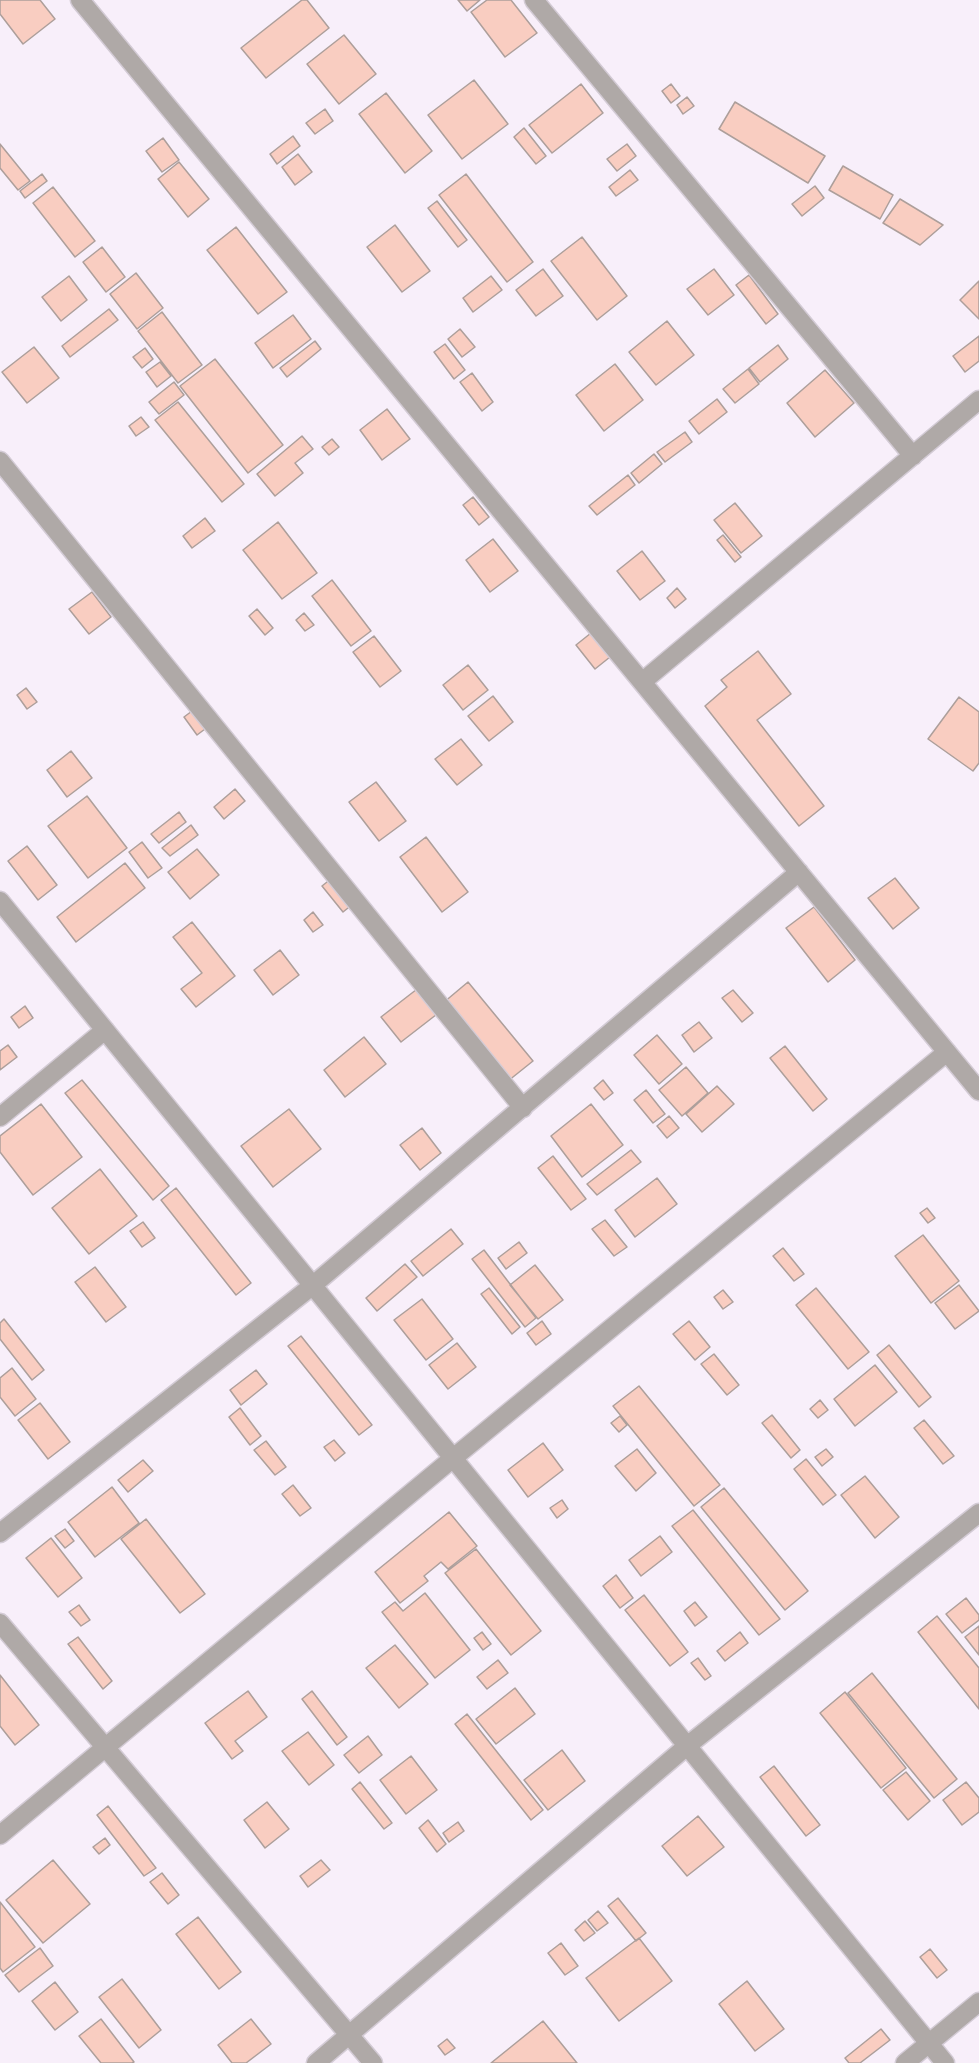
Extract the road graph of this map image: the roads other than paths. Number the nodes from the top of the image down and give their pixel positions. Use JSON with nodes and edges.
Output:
{"nodes":[{"id":1,"x":80,"y":0,"type":"edge"},
{"id":2,"x":534,"y":0,"type":"edge"},
{"id":3,"x":979,"y":400,"type":"edge"},
{"id":4,"x":913,"y":456,"type":"junction"},
{"id":5,"x":0,"y":461,"type":"edge"},
{"id":6,"x":642,"y":682,"type":"junction"},
{"id":7,"x":799,"y":872,"type":"junction"},
{"id":8,"x":0,"y":901,"type":"edge"},
{"id":9,"x":105,"y":1030,"type":"junction"},
{"id":10,"x":947,"y":1052,"type":"junction"},
{"id":11,"x":979,"y":1091,"type":"edge"},
{"id":12,"x":524,"y":1108,"type":"junction"},
{"id":13,"x":0,"y":1117,"type":"edge"},
{"id":14,"x":312,"y":1286,"type":"junction"},
{"id":15,"x":452,"y":1459,"type":"junction"},
{"id":16,"x":979,"y":1513,"type":"edge"},
{"id":17,"x":0,"y":1533,"type":"edge"},
{"id":18,"x":0,"y":1623,"type":"edge"},
{"id":19,"x":687,"y":1746,"type":"junction"},
{"id":20,"x":106,"y":1748,"type":"junction"},
{"id":21,"x":0,"y":1835,"type":"edge"},
{"id":22,"x":979,"y":2002,"type":"edge"},
{"id":23,"x":350,"y":2035,"type":"junction"},
{"id":24,"x":929,"y":2043,"type":"junction"},
{"id":25,"x":316,"y":2063,"type":"edge"},
{"id":26,"x":373,"y":2063,"type":"edge"},
{"id":27,"x":905,"y":2063,"type":"edge"},
{"id":28,"x":945,"y":2063,"type":"edge"}],
"edges":[{"from":1,"to":6,"type":"street"},
{"from":2,"to":4,"type":"street"},
{"from":3,"to":4,"type":"street"},
{"from":4,"to":6,"type":"street"},
{"from":5,"to":12,"type":"street"},
{"from":6,"to":7,"type":"street"},
{"from":7,"to":10,"type":"street"},
{"from":7,"to":12,"type":"street"},
{"from":8,"to":9,"type":"street"},
{"from":9,"to":13,"type":"street"},
{"from":9,"to":14,"type":"street"},
{"from":10,"to":11,"type":"street"},
{"from":10,"to":15,"type":"street"},
{"from":12,"to":14,"type":"street"},
{"from":14,"to":15,"type":"street"},
{"from":14,"to":17,"type":"street"},
{"from":15,"to":19,"type":"street"},
{"from":15,"to":20,"type":"street"},
{"from":16,"to":19,"type":"street"},
{"from":18,"to":20,"type":"street"},
{"from":19,"to":23,"type":"street"},
{"from":19,"to":24,"type":"street"},
{"from":20,"to":21,"type":"street"},
{"from":20,"to":23,"type":"street"},
{"from":22,"to":24,"type":"street"},
{"from":23,"to":25,"type":"street"},
{"from":23,"to":26,"type":"street"},
{"from":24,"to":27,"type":"street"},
{"from":24,"to":28,"type":"street"}]}
